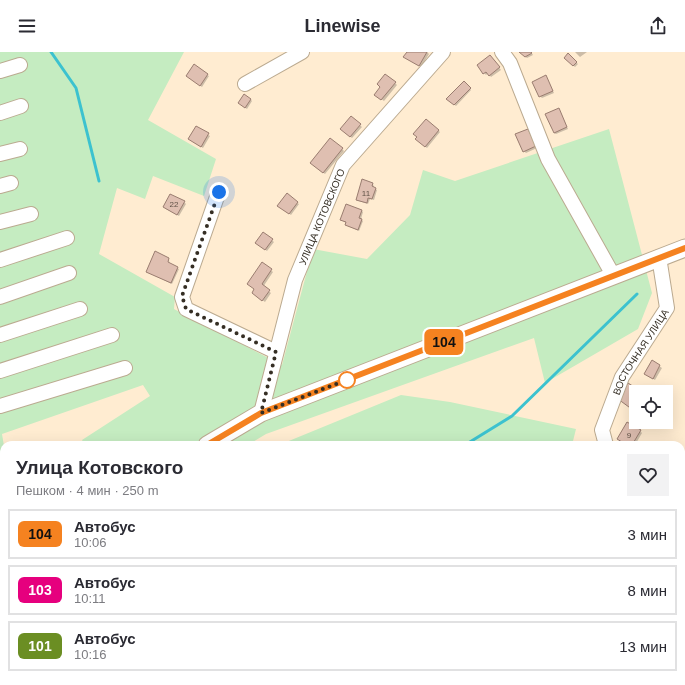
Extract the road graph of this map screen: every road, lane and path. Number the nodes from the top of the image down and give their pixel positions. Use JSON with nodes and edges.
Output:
{"nodes":[{"id":1,"x":302,"y":52,"type":"edge"},
{"id":2,"x":444,"y":52,"type":"edge"},
{"id":3,"x":502,"y":52,"type":"edge"},
{"id":4,"x":20,"y":65,"type":"dead end"},
{"id":5,"x":0,"y":71,"type":"edge"},
{"id":6,"x":246,"y":84,"type":"dead end"},
{"id":7,"x":21,"y":106,"type":"dead end"},
{"id":8,"x":0,"y":113,"type":"edge"},
{"id":9,"x":20,"y":149,"type":"dead end"},
{"id":10,"x":0,"y":154,"type":"edge"},
{"id":11,"x":219,"y":192,"type":"dead end"},
{"id":12,"x":31,"y":214,"type":"dead end"},
{"id":13,"x":0,"y":222,"type":"edge"},
{"id":14,"x":67,"y":238,"type":"dead end"},
{"id":15,"x":685,"y":248,"type":"edge"},
{"id":16,"x":659,"y":258,"type":"junction"},
{"id":17,"x":0,"y":260,"type":"edge"},
{"id":18,"x":69,"y":273,"type":"dead end"},
{"id":19,"x":613,"y":275,"type":"junction"},
{"id":20,"x":0,"y":297,"type":"edge"},
{"id":21,"x":80,"y":309,"type":"dead end"},
{"id":22,"x":0,"y":335,"type":"edge"},
{"id":23,"x":112,"y":335,"type":"dead end"},
{"id":24,"x":276,"y":352,"type":"junction"},
{"id":25,"x":125,"y":368,"type":"dead end"},
{"id":26,"x":0,"y":370,"type":"edge"},
{"id":27,"x":0,"y":406,"type":"edge"},
{"id":28,"x":261,"y":413,"type":"junction"},
{"id":29,"x":214,"y":441,"type":"edge"},
{"id":30,"x":605,"y":441,"type":"edge"}],
"edges":[{"from":1,"to":6,"type":"street"},
{"from":2,"to":24,"type":"street","name":"УЛИЦА КОТОВСКОГО"},
{"from":3,"to":19,"type":"street"},
{"from":4,"to":5,"type":"street"},
{"from":7,"to":8,"type":"street"},
{"from":9,"to":10,"type":"street"},
{"from":11,"to":24,"type":"street"},
{"from":12,"to":13,"type":"street"},
{"from":14,"to":17,"type":"street"},
{"from":15,"to":16,"type":"main road"},
{"from":16,"to":19,"type":"main road"},
{"from":16,"to":30,"type":"street","name":"ВОСТОЧНАЯ УЛИЦА"},
{"from":18,"to":20,"type":"street"},
{"from":19,"to":28,"type":"main road"},
{"from":21,"to":22,"type":"street"},
{"from":23,"to":26,"type":"street"},
{"from":24,"to":28,"type":"street","name":"УЛИЦА КОТОВСКОГО"},
{"from":25,"to":27,"type":"street"},
{"from":28,"to":29,"type":"main road"}]}
